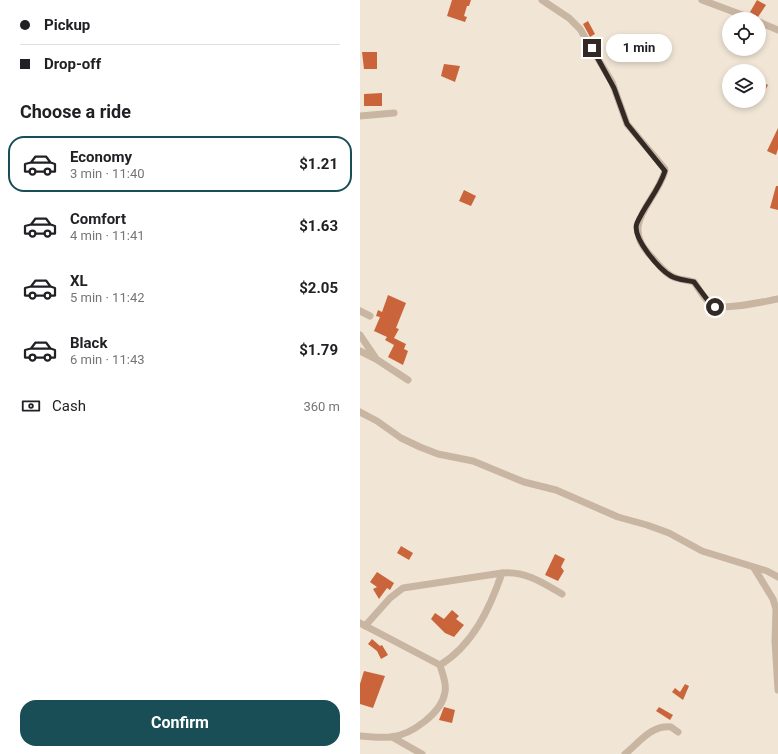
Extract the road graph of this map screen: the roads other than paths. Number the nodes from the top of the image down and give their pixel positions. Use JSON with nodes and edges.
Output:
{"nodes":[{"id":1,"x":542,"y":0,"type":"edge"},
{"id":2,"x":702,"y":0,"type":"edge"},
{"id":3,"x":734,"y":12,"type":"edge"},
{"id":4,"x":766,"y":25,"type":"edge"},
{"id":5,"x":778,"y":30,"type":"edge"},
{"id":6,"x":394,"y":113,"type":"dead end"},
{"id":7,"x":360,"y":116,"type":"edge"},
{"id":8,"x":778,"y":299,"type":"edge"},
{"id":9,"x":360,"y":311,"type":"edge"},
{"id":10,"x":370,"y":316,"type":"dead end"},
{"id":11,"x":360,"y":336,"type":"edge"},
{"id":12,"x":360,"y":352,"type":"edge"},
{"id":13,"x":376,"y":359,"type":"junction"},
{"id":14,"x":408,"y":380,"type":"dead end"},
{"id":15,"x":360,"y":412,"type":"edge"},
{"id":16,"x":754,"y":568,"type":"junction"},
{"id":17,"x":502,"y":573,"type":"junction"},
{"id":18,"x":778,"y":577,"type":"edge"},
{"id":19,"x":562,"y":594,"type":"dead end"},
{"id":20,"x":362,"y":625,"type":"edge"},
{"id":21,"x":440,"y":665,"type":"junction"},
{"id":22,"x":778,"y":690,"type":"edge"},
{"id":23,"x":678,"y":732,"type":"dead end"},
{"id":24,"x":360,"y":736,"type":"edge"},
{"id":25,"x":392,"y":737,"type":"junction"},
{"id":26,"x":422,"y":754,"type":"edge"},
{"id":27,"x":625,"y":754,"type":"edge"}],
"edges":[{"from":1,"to":8,"type":"street"},
{"from":2,"to":3,"type":"street"},
{"from":4,"to":5,"type":"street"},
{"from":6,"to":7,"type":"street"},
{"from":9,"to":10,"type":"street"},
{"from":11,"to":13,"type":"street"},
{"from":12,"to":13,"type":"street"},
{"from":13,"to":14,"type":"street"},
{"from":15,"to":16,"type":"street"},
{"from":16,"to":18,"type":"street"},
{"from":16,"to":22,"type":"street"},
{"from":17,"to":19,"type":"street"},
{"from":17,"to":20,"type":"street"},
{"from":17,"to":21,"type":"street"},
{"from":20,"to":21,"type":"street"},
{"from":21,"to":25,"type":"street"},
{"from":23,"to":27,"type":"street"},
{"from":24,"to":25,"type":"street"},
{"from":25,"to":26,"type":"street"}]}
